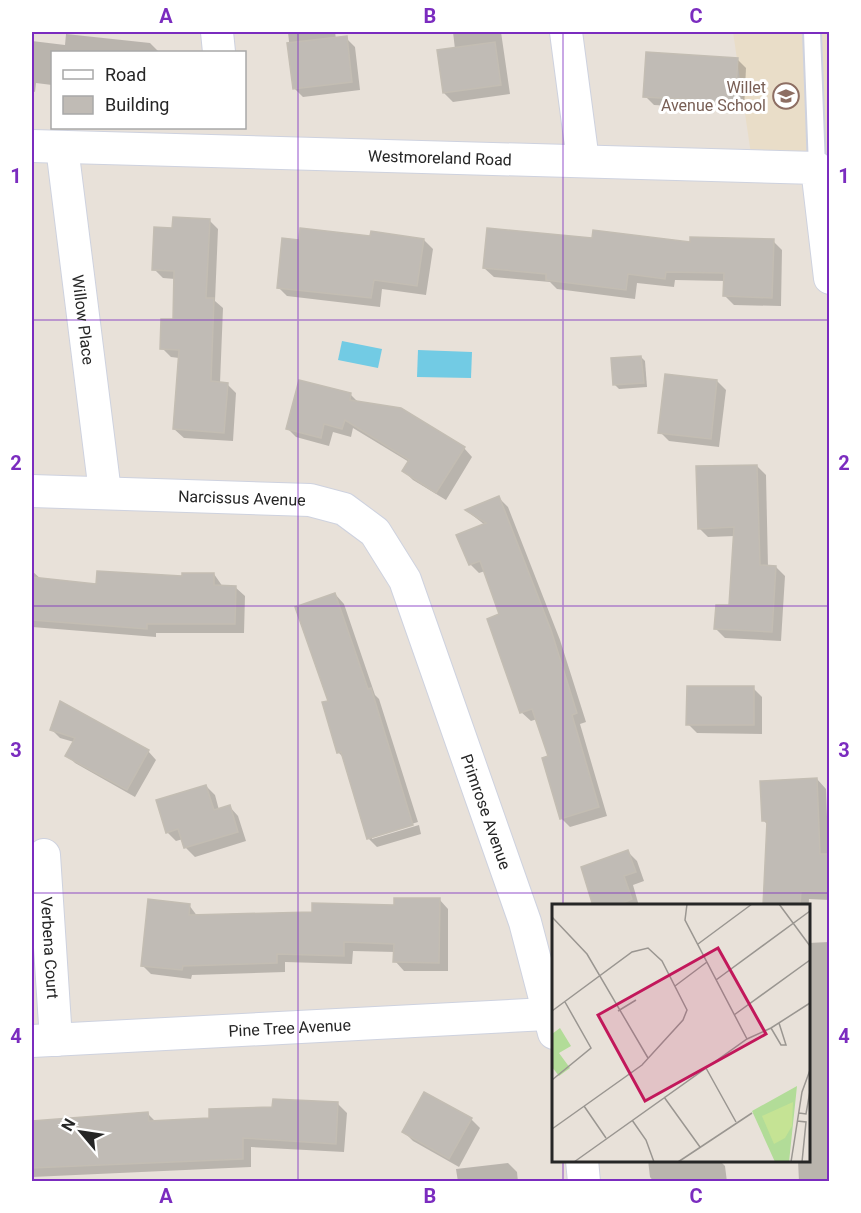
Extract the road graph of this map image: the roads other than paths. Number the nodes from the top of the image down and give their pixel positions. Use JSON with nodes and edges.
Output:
{"nodes":[{"id":1,"x":217,"y":32,"type":"edge"},
{"id":2,"x":566,"y":32,"type":"edge"},
{"id":3,"x":812,"y":32,"type":"edge"},
{"id":4,"x":219,"y":51,"type":"edge"},
{"id":5,"x":230,"y":139,"type":"edge"},
{"id":6,"x":47,"y":146,"type":"edge"},
{"id":7,"x":583,"y":161,"type":"junction"},
{"id":8,"x":817,"y":168,"type":"junction"},
{"id":9,"x":830,"y":278,"type":"edge"},
{"id":10,"x":32,"y":491,"type":"edge"},
{"id":11,"x":105,"y":492,"type":"junction"},
{"id":12,"x":410,"y":593,"type":"joint"},
{"id":13,"x":44,"y":855,"type":"dead end"},
{"id":14,"x":550,"y":1023,"type":"edge"},
{"id":15,"x":44,"y":1040,"type":"edge"},
{"id":16,"x":582,"y":1162,"type":"edge"},
{"id":17,"x":584,"y":1182,"type":"edge"}],
"edges":[{"from":1,"to":4,"type":"street"},
{"from":2,"to":7,"type":"street"},
{"from":3,"to":8,"type":"lane"},
{"from":5,"to":6,"type":"street","name":"Westmoreland Road"},
{"from":5,"to":7,"type":"street","name":"Westmoreland Road"},
{"from":6,"to":11,"type":"street","name":"Willow Place"},
{"from":7,"to":8,"type":"street","name":"Westmoreland Road"},
{"from":8,"to":9,"type":"street"},
{"from":10,"to":11,"type":"street","name":"Narcissus Avenue"},
{"from":11,"to":12,"type":"street","name":"Narcissus Avenue"},
{"from":12,"to":14,"type":"street","name":"Primrose Avenue"},
{"from":13,"to":15,"type":"street","name":"Verbena Court"},
{"from":14,"to":15,"type":"street","name":"Pine Tree Avenue"},
{"from":16,"to":17,"type":"street"}]}
